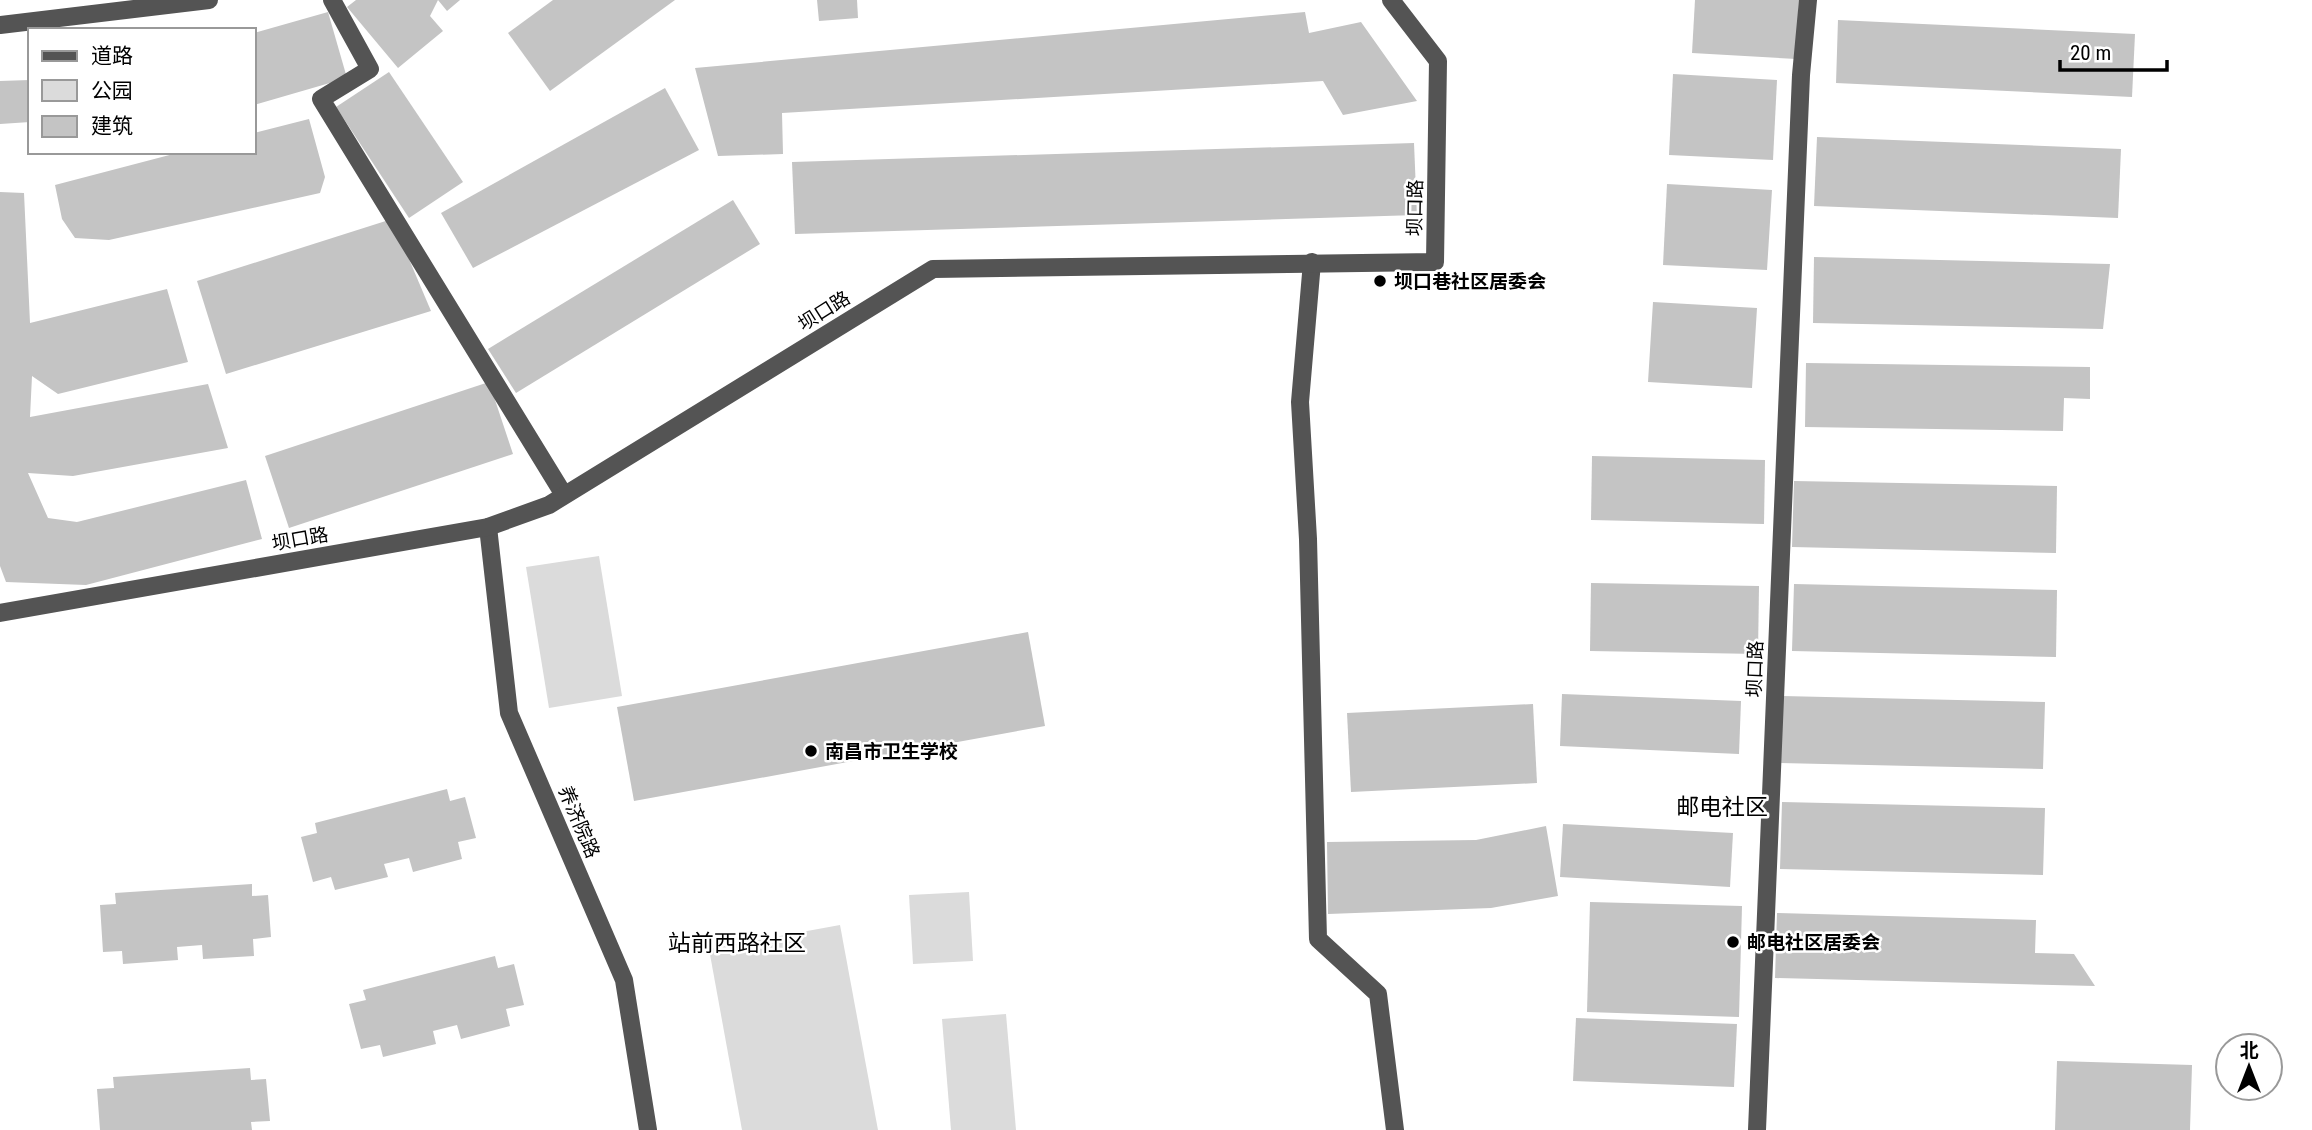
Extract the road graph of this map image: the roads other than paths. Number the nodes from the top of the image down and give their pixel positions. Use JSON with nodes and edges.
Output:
{"nodes":[{"id":1,"x":209,"y":0,"type":"edge"},
{"id":2,"x":332,"y":0,"type":"edge"},
{"id":3,"x":1391,"y":0,"type":"edge"},
{"id":4,"x":1808,"y":0,"type":"edge"},
{"id":5,"x":0,"y":24,"type":"edge"},
{"id":6,"x":1312,"y":262,"type":"junction"},
{"id":7,"x":564,"y":495,"type":"junction"},
{"id":8,"x":488,"y":527,"type":"junction"},
{"id":9,"x":0,"y":613,"type":"edge"},
{"id":10,"x":648,"y":1130,"type":"edge"},
{"id":11,"x":1395,"y":1130,"type":"edge"},
{"id":12,"x":1757,"y":1130,"type":"edge"}],
"edges":[{"from":1,"to":5,"type":"street"},
{"from":2,"to":7,"type":"street"},
{"from":3,"to":6,"type":"street","name":"坝口路"},
{"from":4,"to":12,"type":"street","name":"坝口路"},
{"from":6,"to":7,"type":"street","name":"坝口路"},
{"from":6,"to":11,"type":"street"},
{"from":7,"to":8,"type":"street","name":"坝口路"},
{"from":8,"to":9,"type":"street","name":"坝口路"},
{"from":8,"to":10,"type":"street","name":"养济院路"}]}
